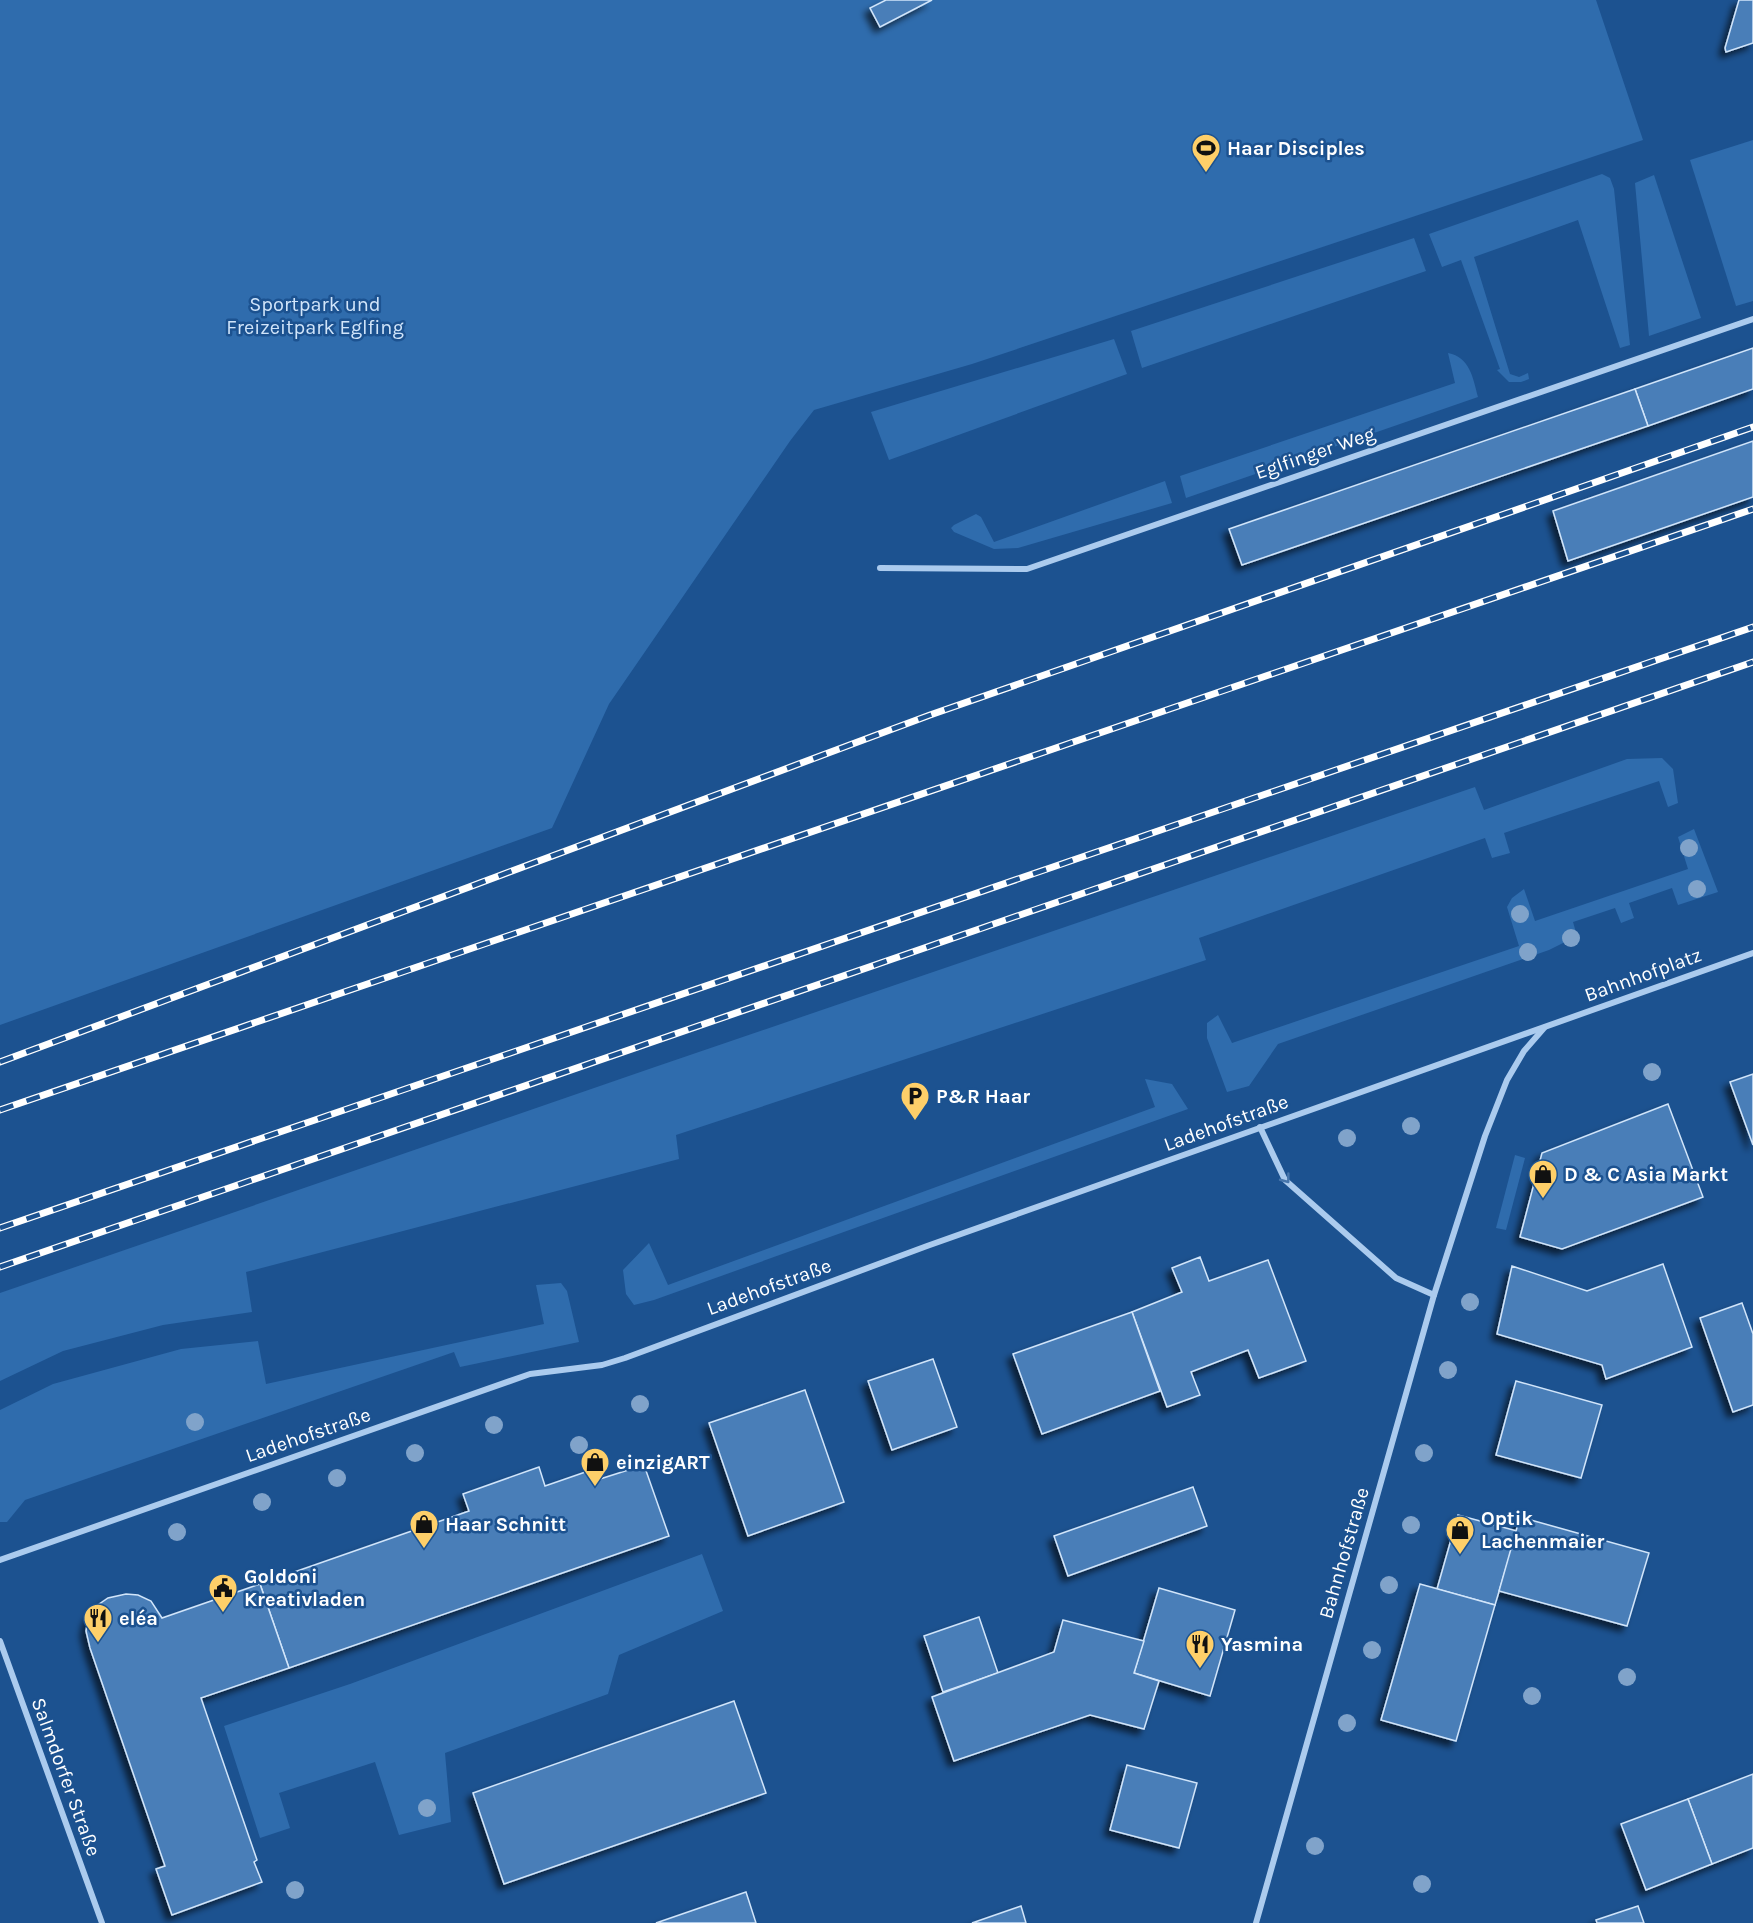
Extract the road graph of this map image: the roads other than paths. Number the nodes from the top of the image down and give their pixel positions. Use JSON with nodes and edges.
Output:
{"nodes":[{"id":1,"x":1753,"y":319,"type":"edge"},
{"id":2,"x":880,"y":568,"type":"dead end"},
{"id":3,"x":1753,"y":953,"type":"edge"},
{"id":4,"x":1545,"y":1027,"type":"junction"},
{"id":5,"x":1260,"y":1127,"type":"junction"},
{"id":6,"x":1434,"y":1295,"type":"junction"},
{"id":7,"x":0,"y":1560,"type":"edge"},
{"id":8,"x":0,"y":1641,"type":"edge"},
{"id":9,"x":102,"y":1923,"type":"edge"},
{"id":10,"x":1256,"y":1923,"type":"edge"}],
"edges":[{"from":1,"to":2,"type":"street","name":"Eglfinger Weg"},
{"from":3,"to":4,"type":"street","name":"Bahnhofplatz"},
{"from":4,"to":5,"type":"street","name":"Ladehofstraße"},
{"from":4,"to":6,"type":"street","name":"Bahnhofstraße"},
{"from":5,"to":6,"type":"street","one_way":true},
{"from":5,"to":7,"type":"street","name":"Ladehofstraße"},
{"from":6,"to":10,"type":"street","name":"Bahnhofstraße"},
{"from":8,"to":9,"type":"street","name":"Salmdorfer Straße"}]}
